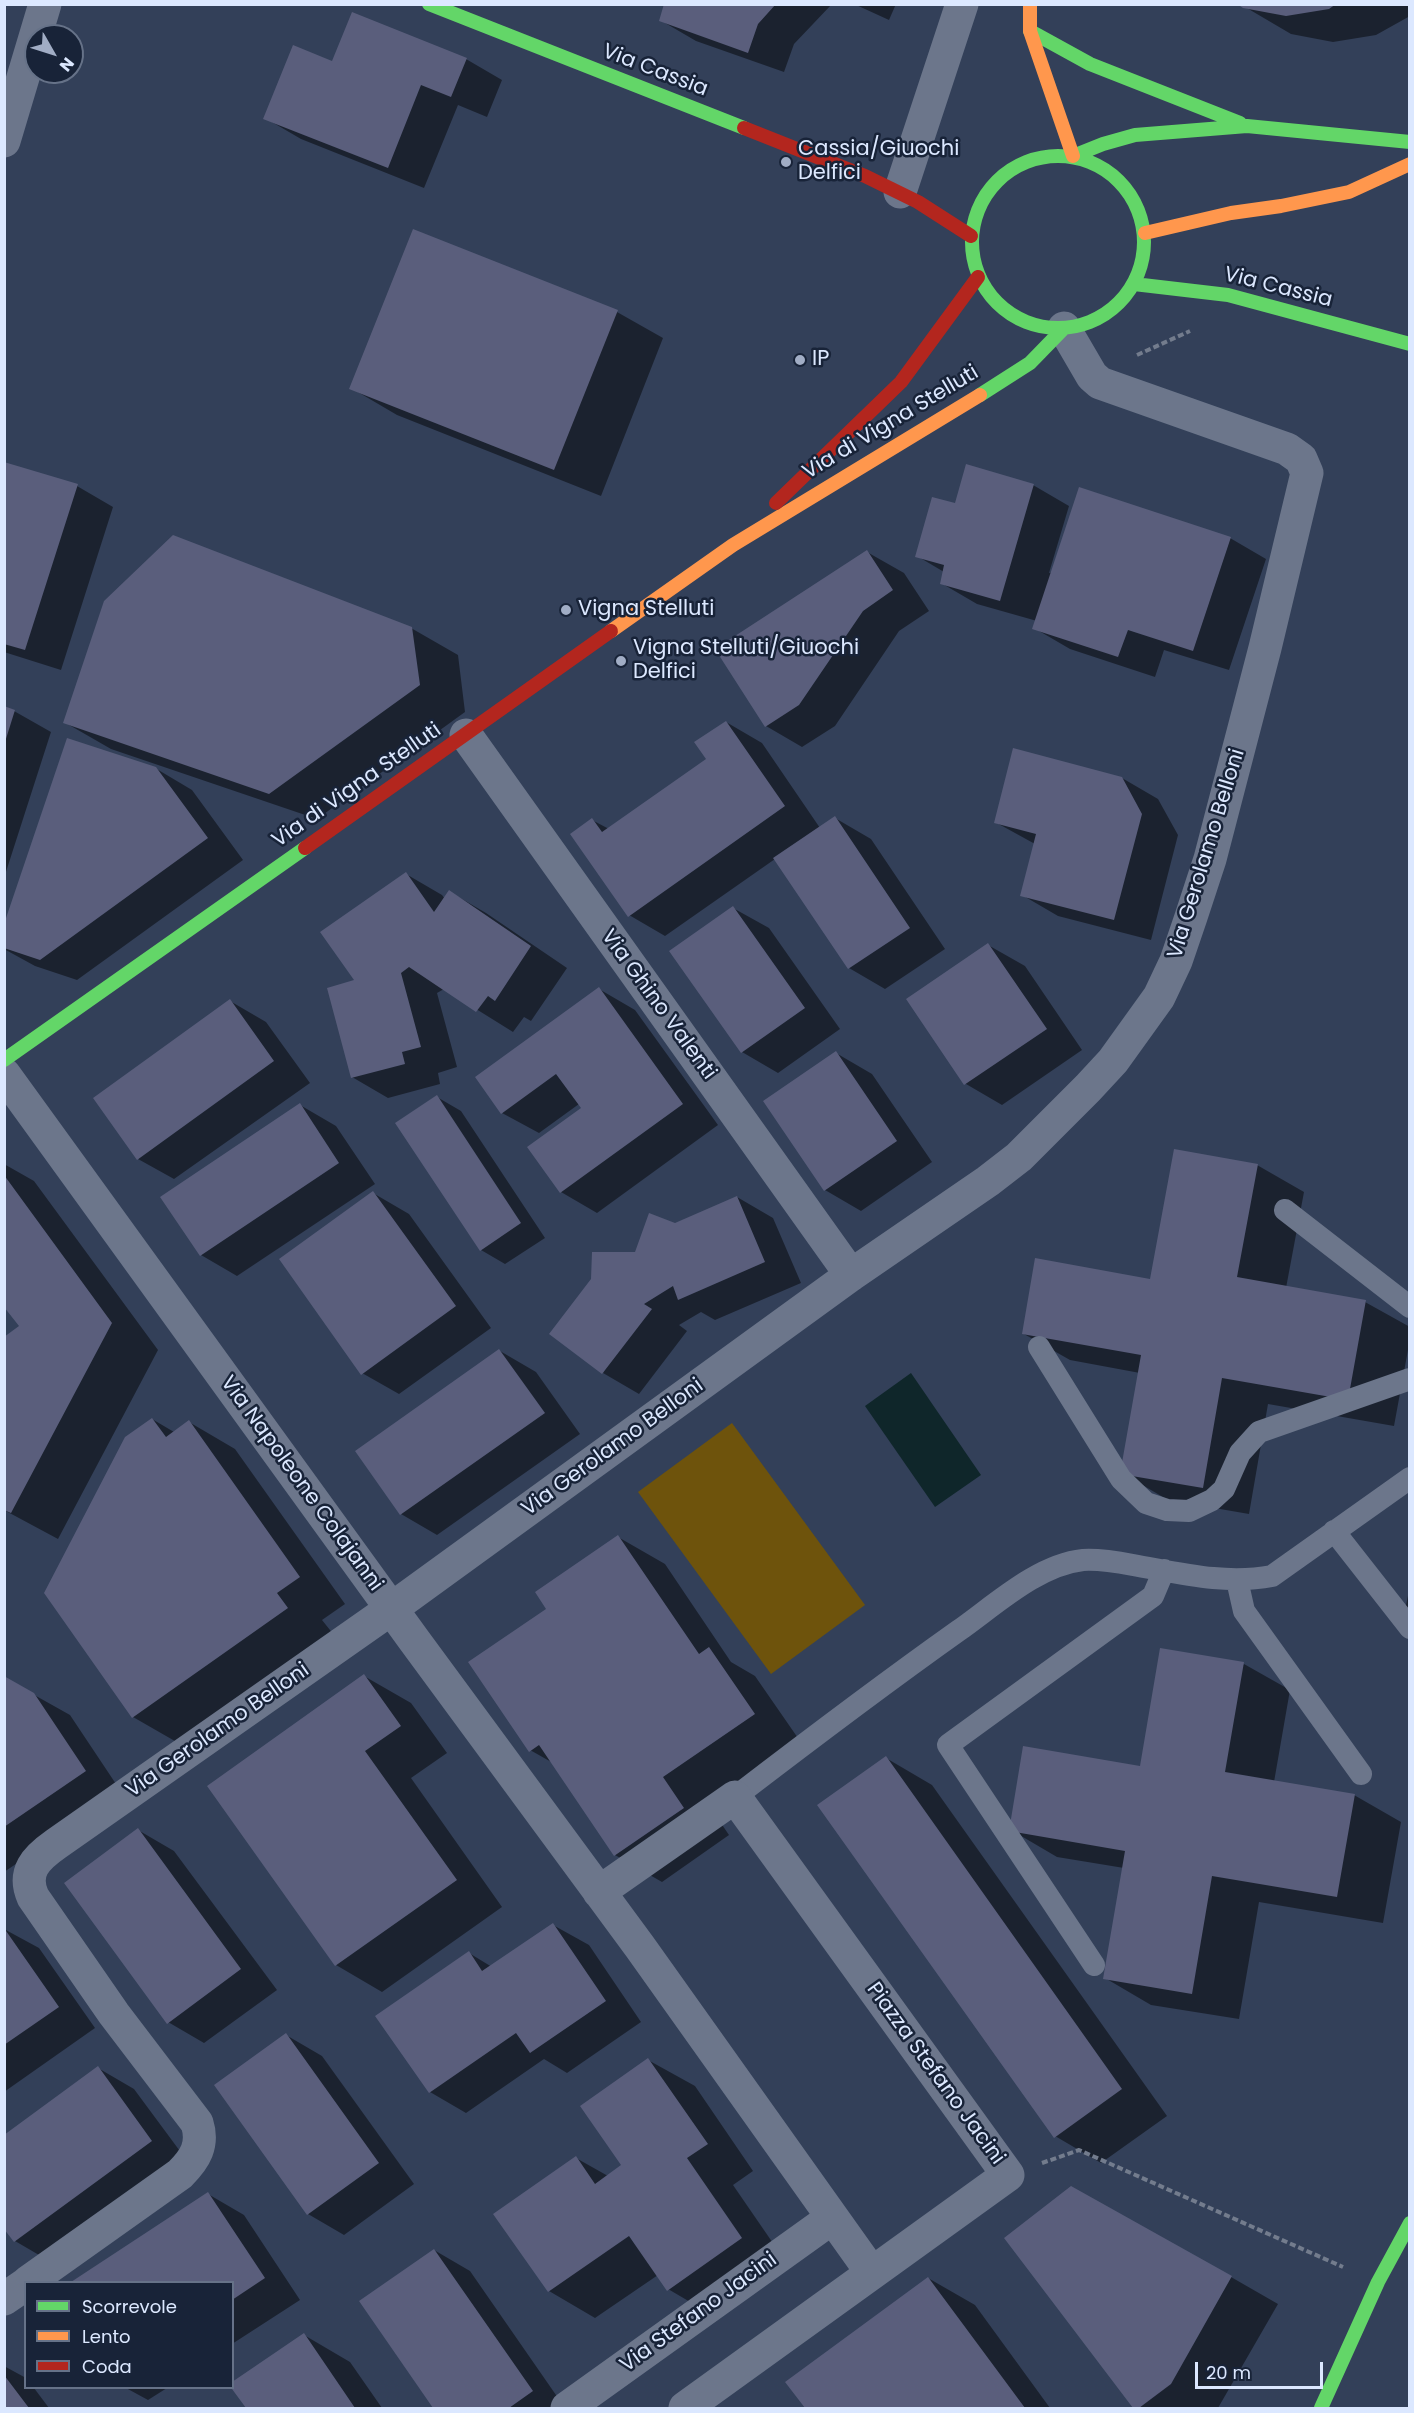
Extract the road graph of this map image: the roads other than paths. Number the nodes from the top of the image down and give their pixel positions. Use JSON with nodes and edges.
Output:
{"nodes":[{"id":1,"x":45,"y":4,"type":"edge"},
{"id":2,"x":429,"y":4,"type":"edge"},
{"id":3,"x":962,"y":4,"type":"edge"},
{"id":4,"x":1030,"y":4,"type":"edge"},
{"id":5,"x":1030,"y":31,"type":"junction"},
{"id":6,"x":1248,"y":126,"type":"junction"},
{"id":7,"x":4,"y":141,"type":"edge"},
{"id":8,"x":1410,"y":142,"type":"edge"},
{"id":9,"x":1073,"y":156,"type":"junction"},
{"id":10,"x":1410,"y":164,"type":"edge"},
{"id":11,"x":900,"y":192,"type":"junction"},
{"id":12,"x":1144,"y":233,"type":"junction"},
{"id":13,"x":971,"y":236,"type":"junction"},
{"id":14,"x":978,"y":277,"type":"junction"},
{"id":15,"x":1134,"y":284,"type":"junction"},
{"id":16,"x":1064,"y":328,"type":"junction"},
{"id":17,"x":1410,"y":344,"type":"edge"},
{"id":18,"x":733,"y":545,"type":"junction"},
{"id":19,"x":466,"y":735,"type":"junction"},
{"id":20,"x":4,"y":1060,"type":"edge"},
{"id":21,"x":4,"y":1074,"type":"edge"},
{"id":22,"x":1285,"y":1210,"type":"dead end"},
{"id":23,"x":851,"y":1275,"type":"junction"},
{"id":24,"x":1410,"y":1307,"type":"edge"},
{"id":25,"x":1039,"y":1347,"type":"dead end"},
{"id":26,"x":1410,"y":1379,"type":"edge"},
{"id":27,"x":1410,"y":1478,"type":"edge"},
{"id":28,"x":1334,"y":1531,"type":"junction"},
{"id":29,"x":1164,"y":1570,"type":"junction"},
{"id":30,"x":1236,"y":1580,"type":"junction"},
{"id":31,"x":391,"y":1609,"type":"junction"},
{"id":32,"x":1410,"y":1628,"type":"edge"},
{"id":33,"x":1361,"y":1774,"type":"dead end"},
{"id":34,"x":735,"y":1797,"type":"junction"},
{"id":35,"x":599,"y":1892,"type":"junction"},
{"id":36,"x":1094,"y":1965,"type":"dead end"},
{"id":37,"x":832,"y":2218,"type":"junction"},
{"id":38,"x":1410,"y":2223,"type":"edge"},
{"id":39,"x":872,"y":2273,"type":"junction"},
{"id":40,"x":30,"y":2281,"type":"edge"},
{"id":41,"x":24,"y":2285,"type":"edge"},
{"id":42,"x":4,"y":2299,"type":"edge"},
{"id":43,"x":567,"y":2409,"type":"edge"},
{"id":44,"x":685,"y":2409,"type":"edge"},
{"id":45,"x":1321,"y":2409,"type":"edge"}],
"edges":[{"from":1,"to":7,"type":"street"},
{"from":2,"to":11,"type":"main road","name":"Via Cassia"},
{"from":3,"to":11,"type":"street"},
{"from":4,"to":5,"type":"main road"},
{"from":5,"to":6,"type":"main road"},
{"from":5,"to":9,"type":"main road"},
{"from":6,"to":8,"type":"main road"},
{"from":6,"to":9,"type":"main road"},
{"from":9,"to":12,"type":"main road"},
{"from":9,"to":13,"type":"main road"},
{"from":10,"to":12,"type":"main road"},
{"from":11,"to":13,"type":"main road","name":"Via Cassia"},
{"from":12,"to":15,"type":"main road"},
{"from":13,"to":14,"type":"main road"},
{"from":14,"to":16,"type":"main road"},
{"from":14,"to":18,"type":"main road","name":"Via di Vigna Stelluti"},
{"from":15,"to":16,"type":"main road"},
{"from":15,"to":17,"type":"main road","name":"Via Cassia"},
{"from":16,"to":18,"type":"main road","name":"Via di Vigna Stelluti"},
{"from":16,"to":23,"type":"street","name":"Via Gerolamo Belloni"},
{"from":18,"to":19,"type":"main road","name":"Via di Vigna Stelluti"},
{"from":19,"to":20,"type":"main road","name":"Via di Vigna Stelluti"},
{"from":19,"to":23,"type":"street","name":"Via Ghino Valenti"},
{"from":21,"to":31,"type":"street","name":"Via Napoleone Colajanni"},
{"from":22,"to":24,"type":"lane"},
{"from":23,"to":31,"type":"street","name":"Via Gerolamo Belloni"},
{"from":25,"to":26,"type":"lane"},
{"from":27,"to":28,"type":"lane"},
{"from":28,"to":30,"type":"lane"},
{"from":28,"to":32,"type":"lane"},
{"from":29,"to":30,"type":"lane"},
{"from":29,"to":34,"type":"lane"},
{"from":29,"to":36,"type":"lane"},
{"from":30,"to":33,"type":"lane"},
{"from":31,"to":35,"type":"street","name":"Via Napoleone Colajanni"},
{"from":31,"to":40,"type":"street","name":"Via Gerolamo Belloni"},
{"from":34,"to":35,"type":"street"},
{"from":34,"to":39,"type":"street","name":"Piazza Stefano Jacini"},
{"from":35,"to":37,"type":"street"},
{"from":37,"to":39,"type":"street"},
{"from":37,"to":43,"type":"street","name":"Via Stefano Jacini"},
{"from":38,"to":45,"type":"main road"},
{"from":39,"to":44,"type":"street"},
{"from":41,"to":42,"type":"street","name":"Via Gerolamo Belloni"}]}
